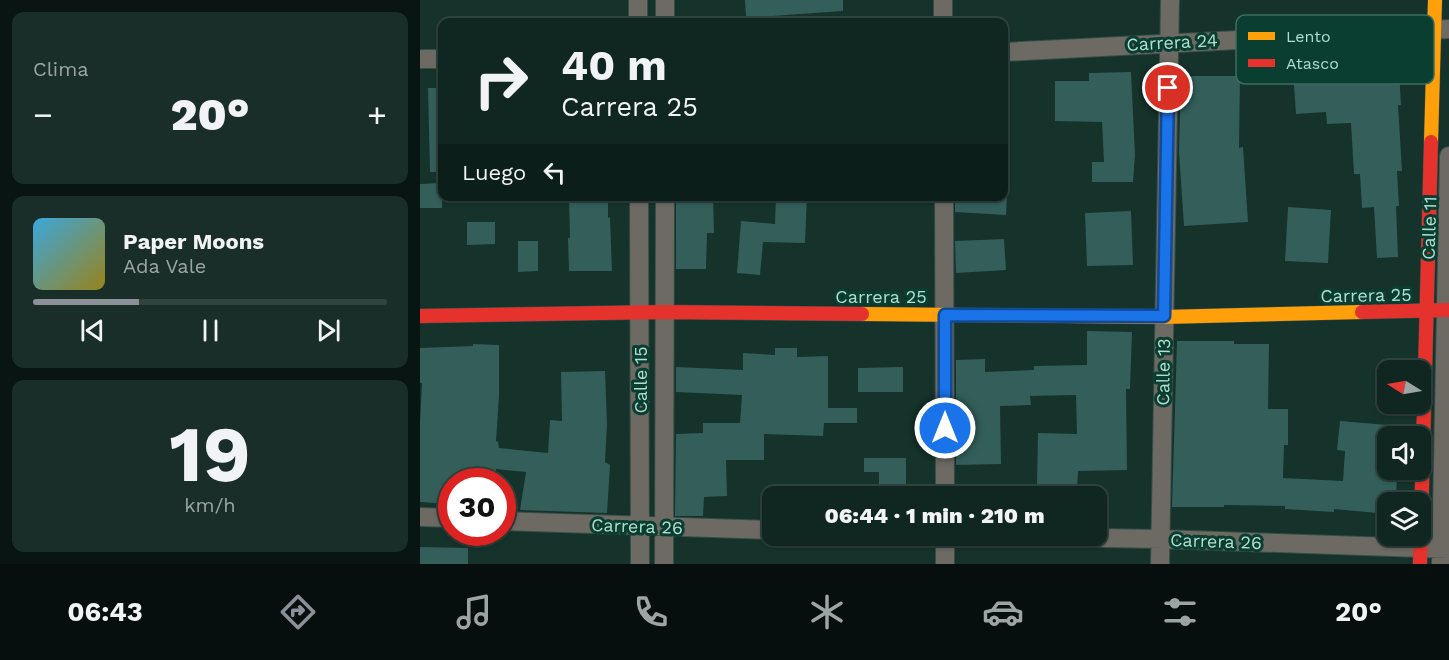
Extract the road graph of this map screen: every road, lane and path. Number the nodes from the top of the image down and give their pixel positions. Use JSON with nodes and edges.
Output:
{"nodes":[{"id":1,"x":638,"y":0,"type":"edge"},
{"id":2,"x":665,"y":0,"type":"edge"},
{"id":3,"x":943,"y":0,"type":"edge"},
{"id":4,"x":1170,"y":0,"type":"edge"},
{"id":5,"x":1435,"y":0,"type":"edge"},
{"id":6,"x":638,"y":18,"type":"edge"},
{"id":7,"x":665,"y":18,"type":"edge"},
{"id":8,"x":943,"y":18,"type":"edge"},
{"id":9,"x":1441,"y":29,"type":"edge"},
{"id":10,"x":1236,"y":39,"type":"edge"},
{"id":11,"x":1169,"y":42,"type":"junction"},
{"id":12,"x":1008,"y":52,"type":"edge"},
{"id":13,"x":420,"y":58,"type":"edge"},
{"id":14,"x":438,"y":59,"type":"edge"},
{"id":15,"x":1449,"y":156,"type":"edge"},
{"id":16,"x":639,"y":201,"type":"edge"},
{"id":17,"x":664,"y":201,"type":"edge"},
{"id":18,"x":944,"y":201,"type":"edge"},
{"id":19,"x":1447,"y":310,"type":"edge"},
{"id":20,"x":664,"y":312,"type":"junction"},
{"id":21,"x":1426,"y":312,"type":"junction"},
{"id":22,"x":640,"y":313,"type":"junction"},
{"id":23,"x":945,"y":315,"type":"junction"},
{"id":24,"x":420,"y":316,"type":"edge"},
{"id":25,"x":1164,"y":316,"type":"junction"},
{"id":26,"x":945,"y":486,"type":"edge"},
{"id":27,"x":420,"y":517,"type":"edge"},
{"id":28,"x":438,"y":518,"type":"edge"},
{"id":29,"x":516,"y":522,"type":"edge"},
{"id":30,"x":640,"y":527,"type":"junction"},
{"id":31,"x":664,"y":527,"type":"junction"},
{"id":32,"x":762,"y":530,"type":"edge"},
{"id":33,"x":1107,"y":538,"type":"edge"},
{"id":34,"x":1160,"y":539,"type":"junction"},
{"id":35,"x":945,"y":546,"type":"edge"},
{"id":36,"x":1444,"y":554,"type":"edge"},
{"id":37,"x":1420,"y":557,"type":"edge"},
{"id":38,"x":640,"y":564,"type":"edge"},
{"id":39,"x":664,"y":564,"type":"edge"},
{"id":40,"x":945,"y":564,"type":"edge"},
{"id":41,"x":1160,"y":564,"type":"edge"}],
"edges":[{"from":1,"to":6,"type":"street"},
{"from":2,"to":7,"type":"street"},
{"from":3,"to":8,"type":"street"},
{"from":4,"to":11,"type":"street","name":"Calle 13"},
{"from":5,"to":9,"type":"street","name":"Calle 11"},
{"from":9,"to":21,"type":"street","name":"Calle 11"},
{"from":10,"to":11,"type":"street","name":"Carrera 24"},
{"from":11,"to":12,"type":"street","name":"Carrera 24"},
{"from":11,"to":25,"type":"street","name":"Calle 13"},
{"from":13,"to":14,"type":"street"},
{"from":15,"to":19,"type":"street","name":"Calle 11"},
{"from":16,"to":22,"type":"street","name":"Calle 15"},
{"from":17,"to":20,"type":"street","name":"Calle 15"},
{"from":18,"to":23,"type":"street"},
{"from":19,"to":21,"type":"street","name":"Carrera 25"},
{"from":19,"to":36,"type":"street","name":"Calle 11"},
{"from":20,"to":22,"type":"street","name":"Carrera 25"},
{"from":20,"to":23,"type":"street","name":"Carrera 25"},
{"from":20,"to":31,"type":"street","name":"Calle 15"},
{"from":21,"to":25,"type":"street","name":"Carrera 25"},
{"from":21,"to":37,"type":"street","name":"Calle 11"},
{"from":22,"to":24,"type":"street","name":"Carrera 25"},
{"from":22,"to":30,"type":"street","name":"Calle 15"},
{"from":23,"to":25,"type":"street","name":"Carrera 25"},
{"from":23,"to":26,"type":"street"},
{"from":25,"to":34,"type":"street","name":"Calle 13"},
{"from":27,"to":28,"type":"street"},
{"from":29,"to":30,"type":"street","name":"Carrera 26"},
{"from":30,"to":31,"type":"street","name":"Carrera 26"},
{"from":30,"to":38,"type":"street","name":"Calle 15"},
{"from":31,"to":32,"type":"street","name":"Carrera 26"},
{"from":31,"to":39,"type":"street","name":"Calle 15"},
{"from":33,"to":34,"type":"street","name":"Carrera 26"},
{"from":34,"to":37,"type":"street","name":"Carrera 26"},
{"from":34,"to":41,"type":"street","name":"Calle 13"},
{"from":35,"to":40,"type":"street"},
{"from":36,"to":37,"type":"street","name":"Carrera 26"}]}
